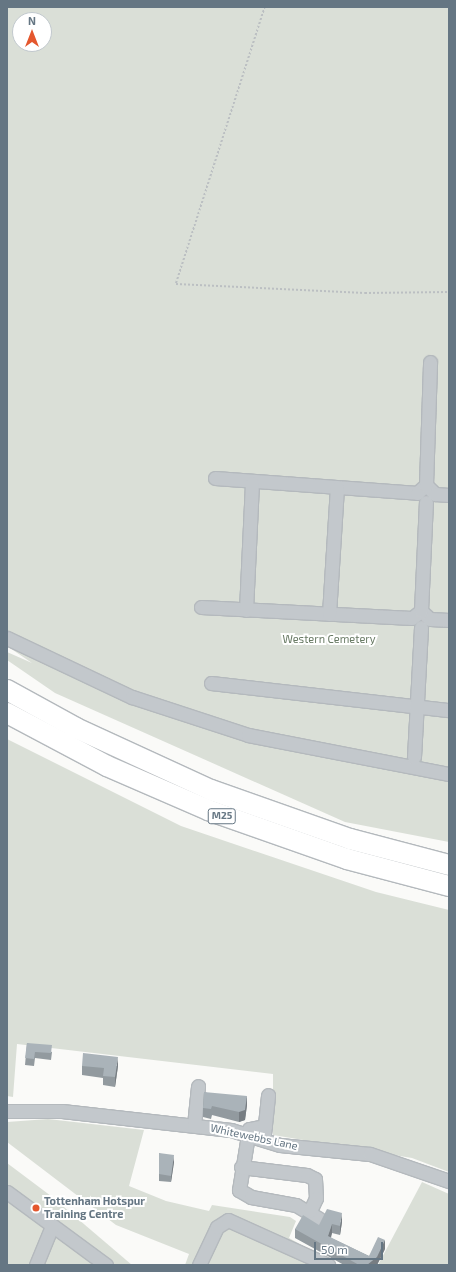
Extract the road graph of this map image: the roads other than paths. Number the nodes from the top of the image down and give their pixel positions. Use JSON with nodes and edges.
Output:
{"nodes":[{"id":1,"x":430,"y":362,"type":"dead end"},
{"id":2,"x":215,"y":478,"type":"dead end"},
{"id":3,"x":252,"y":483,"type":"junction"},
{"id":4,"x":337,"y":488,"type":"junction"},
{"id":5,"x":426,"y":494,"type":"junction"},
{"id":6,"x":449,"y":494,"type":"edge"},
{"id":7,"x":200,"y":607,"type":"dead end"},
{"id":8,"x":246,"y":610,"type":"junction"},
{"id":9,"x":329,"y":614,"type":"junction"},
{"id":10,"x":421,"y":619,"type":"junction"},
{"id":11,"x":449,"y":620,"type":"edge"},
{"id":12,"x":7,"y":638,"type":"edge"},
{"id":13,"x":211,"y":684,"type":"dead end"},
{"id":14,"x":7,"y":690,"type":"edge"},
{"id":15,"x":417,"y":706,"type":"junction"},
{"id":16,"x":449,"y":710,"type":"edge"},
{"id":17,"x":7,"y":713,"type":"edge"},
{"id":18,"x":414,"y":757,"type":"dead end"},
{"id":19,"x":449,"y":774,"type":"edge"},
{"id":20,"x":449,"y":865,"type":"edge"},
{"id":21,"x":449,"y":886,"type":"edge"},
{"id":22,"x":198,"y":1086,"type":"dead end"},
{"id":23,"x":268,"y":1095,"type":"dead end"},
{"id":24,"x":7,"y":1111,"type":"edge"},
{"id":25,"x":194,"y":1126,"type":"junction"},
{"id":26,"x":265,"y":1126,"type":"junction"},
{"id":27,"x":247,"y":1135,"type":"junction"},
{"id":28,"x":264,"y":1140,"type":"junction"},
{"id":29,"x":241,"y":1168,"type":"junction"},
{"id":30,"x":449,"y":1181,"type":"edge"},
{"id":31,"x":7,"y":1192,"type":"edge"},
{"id":32,"x":52,"y":1226,"type":"junction"},
{"id":33,"x":36,"y":1265,"type":"edge"},
{"id":34,"x":106,"y":1265,"type":"edge"},
{"id":35,"x":199,"y":1265,"type":"edge"},
{"id":36,"x":328,"y":1265,"type":"edge"}],
"edges":[{"from":1,"to":5,"type":"street"},
{"from":2,"to":3,"type":"street"},
{"from":3,"to":4,"type":"street"},
{"from":3,"to":8,"type":"street"},
{"from":4,"to":5,"type":"street"},
{"from":4,"to":9,"type":"street"},
{"from":5,"to":6,"type":"street"},
{"from":5,"to":10,"type":"street"},
{"from":7,"to":8,"type":"street"},
{"from":8,"to":9,"type":"street"},
{"from":9,"to":10,"type":"street"},
{"from":10,"to":11,"type":"street"},
{"from":10,"to":15,"type":"street"},
{"from":12,"to":19,"type":"street"},
{"from":13,"to":15,"type":"street"},
{"from":14,"to":20,"type":"highway","number":"M25"},
{"from":15,"to":16,"type":"street"},
{"from":15,"to":18,"type":"street"},
{"from":17,"to":21,"type":"highway","number":"M25"},
{"from":22,"to":25,"type":"street"},
{"from":23,"to":26,"type":"street"},
{"from":24,"to":25,"type":"street","name":"Whitewebbs Lane"},
{"from":25,"to":27,"type":"street","name":"Whitewebbs Lane"},
{"from":26,"to":27,"type":"street"},
{"from":26,"to":28,"type":"street"},
{"from":27,"to":28,"type":"street","name":"Whitewebbs Lane"},
{"from":27,"to":29,"type":"street"},
{"from":28,"to":30,"type":"street","name":"Whitewebbs Lane"},
{"from":29,"to":29,"type":"street"},
{"from":31,"to":32,"type":"street"},
{"from":32,"to":33,"type":"street"},
{"from":32,"to":34,"type":"street"},
{"from":35,"to":36,"type":"street"}]}
